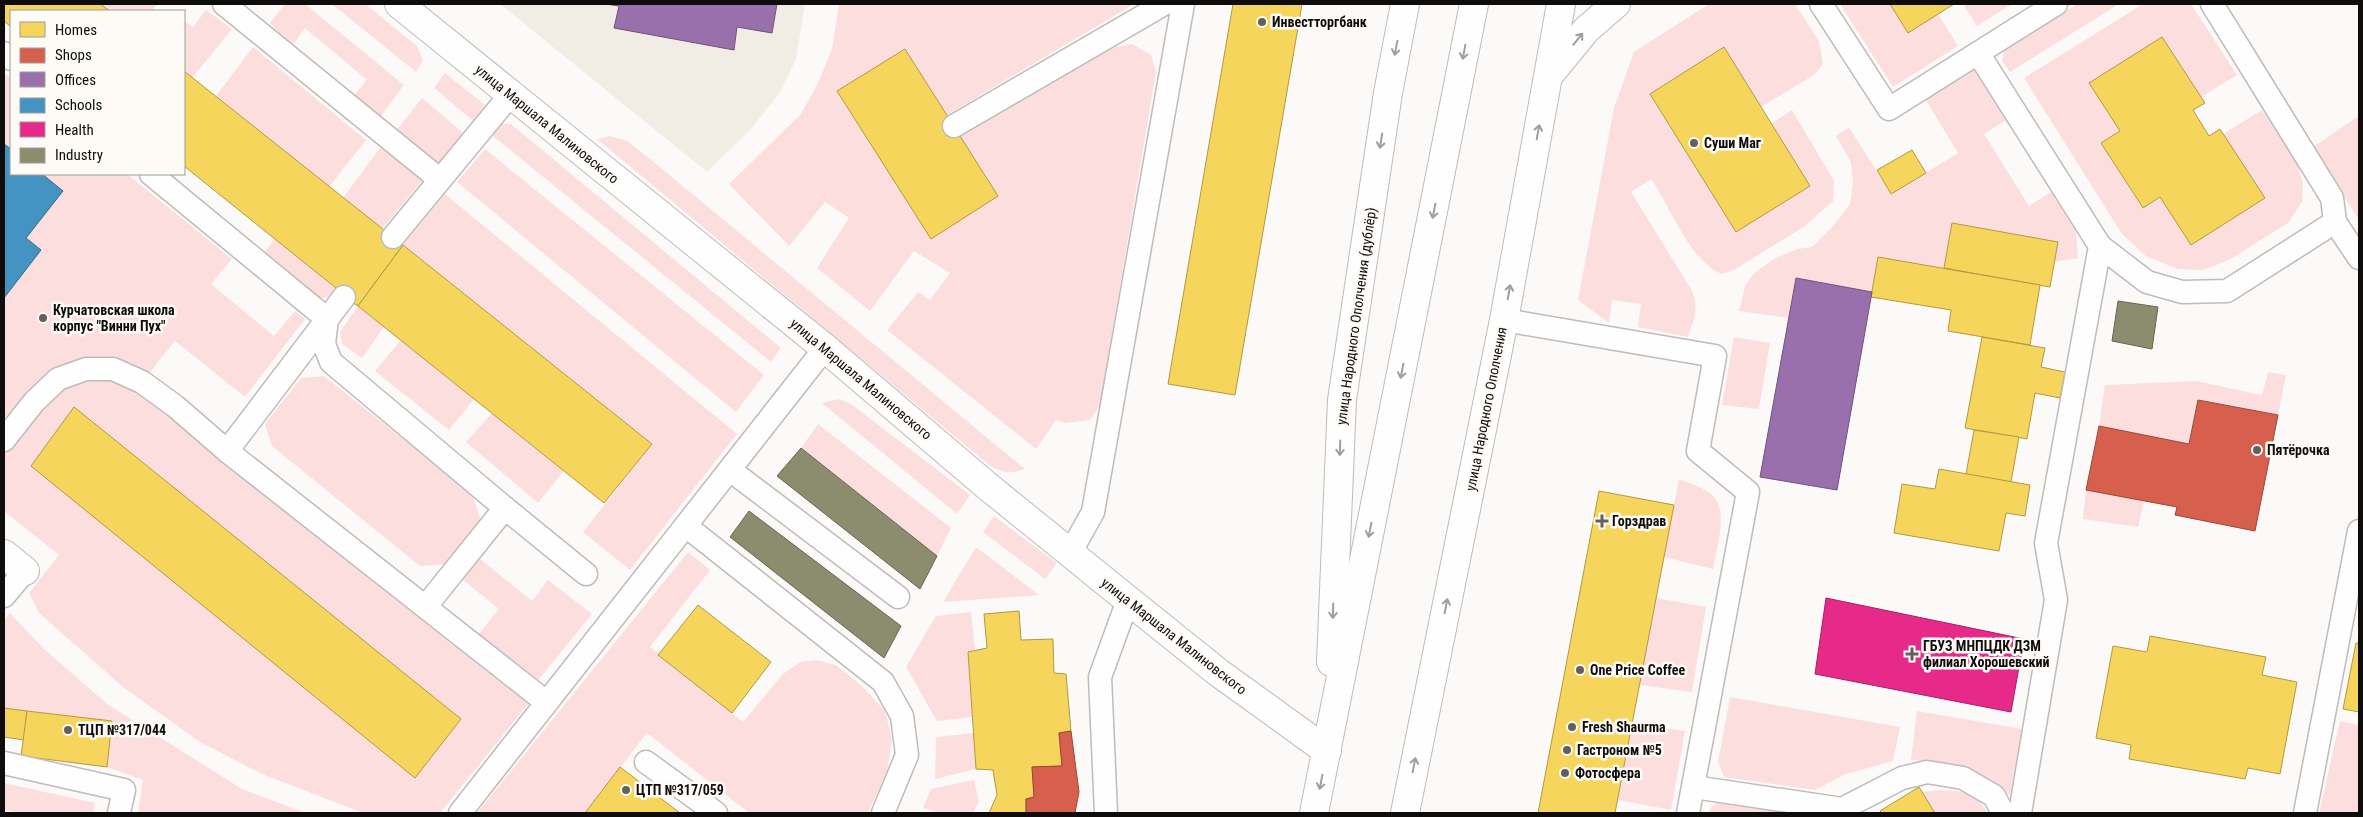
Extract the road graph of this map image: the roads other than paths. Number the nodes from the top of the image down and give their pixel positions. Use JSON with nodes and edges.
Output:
{"nodes":[{"id":1,"x":224,"y":4,"type":"edge"},
{"id":2,"x":399,"y":4,"type":"edge"},
{"id":3,"x":1164,"y":4,"type":"edge"},
{"id":4,"x":1183,"y":4,"type":"edge"},
{"id":5,"x":1405,"y":4,"type":"edge"},
{"id":6,"x":1474,"y":4,"type":"edge"},
{"id":7,"x":1561,"y":4,"type":"edge"},
{"id":8,"x":1616,"y":4,"type":"edge"},
{"id":9,"x":1821,"y":4,"type":"edge"},
{"id":10,"x":2056,"y":4,"type":"edge"},
{"id":11,"x":2212,"y":4,"type":"edge"},
{"id":12,"x":1978,"y":52,"type":"junction"},
{"id":13,"x":1548,"y":77,"type":"junction"},
{"id":14,"x":511,"y":94,"type":"junction"},
{"id":15,"x":954,"y":126,"type":"dead end"},
{"id":16,"x":152,"y":175,"type":"edge"},
{"id":17,"x":439,"y":179,"type":"junction"},
{"id":18,"x":2336,"y":222,"type":"junction"},
{"id":19,"x":393,"y":237,"type":"dead end"},
{"id":20,"x":2100,"y":246,"type":"junction"},
{"id":21,"x":2359,"y":258,"type":"edge"},
{"id":22,"x":344,"y":297,"type":"dead end"},
{"id":23,"x":327,"y":319,"type":"junction"},
{"id":24,"x":1504,"y":320,"type":"junction"},
{"id":25,"x":825,"y":348,"type":"junction"},
{"id":26,"x":4,"y":440,"type":"edge"},
{"id":27,"x":228,"y":451,"type":"junction"},
{"id":28,"x":730,"y":470,"type":"junction"},
{"id":29,"x":505,"y":508,"type":"junction"},
{"id":30,"x":686,"y":526,"type":"junction"},
{"id":31,"x":2359,"y":531,"type":"edge"},
{"id":32,"x":1070,"y":553,"type":"junction"},
{"id":33,"x":4,"y":554,"type":"edge"},
{"id":34,"x":25,"y":571,"type":"joint"},
{"id":35,"x":586,"y":574,"type":"dead end"},
{"id":36,"x":4,"y":596,"type":"edge"},
{"id":37,"x":898,"y":597,"type":"dead end"},
{"id":38,"x":1128,"y":600,"type":"junction"},
{"id":39,"x":426,"y":606,"type":"junction"},
{"id":40,"x":546,"y":702,"type":"junction"},
{"id":41,"x":1327,"y":751,"type":"junction"},
{"id":42,"x":646,"y":762,"type":"dead end"},
{"id":43,"x":4,"y":763,"type":"edge"},
{"id":44,"x":1694,"y":787,"type":"junction"},
{"id":45,"x":1840,"y":811,"type":"edge"},
{"id":46,"x":119,"y":813,"type":"edge"},
{"id":47,"x":460,"y":813,"type":"edge"},
{"id":48,"x":716,"y":813,"type":"edge"},
{"id":49,"x":883,"y":813,"type":"edge"},
{"id":50,"x":1106,"y":813,"type":"edge"},
{"id":51,"x":1314,"y":813,"type":"edge"},
{"id":52,"x":1404,"y":813,"type":"edge"},
{"id":53,"x":1688,"y":813,"type":"edge"},
{"id":54,"x":2004,"y":813,"type":"edge"},
{"id":55,"x":2020,"y":813,"type":"edge"},
{"id":56,"x":2306,"y":813,"type":"edge"}],
"edges":[{"from":1,"to":17,"type":"lane"},
{"from":2,"to":14,"type":"street","name":"улица Маршала Малиновского"},
{"from":3,"to":15,"type":"lane"},
{"from":4,"to":32,"type":"lane"},
{"from":5,"to":41,"type":"street","name":"улица Народного Ополчения (дублёр)","one_way":true},
{"from":6,"to":41,"type":"street","one_way":true},
{"from":7,"to":13,"type":"street","name":"улица Народного Ополчения"},
{"from":13,"to":8,"type":"street","one_way":true},
{"from":9,"to":12,"type":"lane"},
{"from":10,"to":12,"type":"lane"},
{"from":11,"to":18,"type":"lane"},
{"from":12,"to":20,"type":"lane"},
{"from":24,"to":13,"type":"street","name":"улица Народного Ополчения","one_way":true},
{"from":14,"to":17,"type":"lane"},
{"from":14,"to":25,"type":"street","name":"улица Маршала Малиновского"},
{"from":16,"to":23,"type":"lane"},
{"from":17,"to":19,"type":"lane"},
{"from":18,"to":20,"type":"lane"},
{"from":18,"to":21,"type":"lane"},
{"from":20,"to":55,"type":"lane"},
{"from":22,"to":23,"type":"lane"},
{"from":23,"to":27,"type":"lane"},
{"from":23,"to":29,"type":"lane"},
{"from":24,"to":44,"type":"lane"},
{"from":52,"to":24,"type":"street","name":"улица Народного Ополчения","one_way":true},
{"from":25,"to":28,"type":"lane"},
{"from":25,"to":32,"type":"street","name":"улица Маршала Малиновского"},
{"from":26,"to":27,"type":"lane"},
{"from":27,"to":39,"type":"lane"},
{"from":28,"to":30,"type":"lane"},
{"from":28,"to":37,"type":"lane"},
{"from":29,"to":35,"type":"lane"},
{"from":29,"to":39,"type":"lane"},
{"from":30,"to":40,"type":"lane"},
{"from":30,"to":49,"type":"lane"},
{"from":31,"to":56,"type":"lane"},
{"from":32,"to":38,"type":"street","name":"улица Маршала Малиновского"},
{"from":33,"to":34,"type":"street"},
{"from":34,"to":36,"type":"lane"},
{"from":38,"to":41,"type":"street","name":"улица Маршала Малиновского"},
{"from":38,"to":50,"type":"lane"},
{"from":39,"to":40,"type":"lane"},
{"from":40,"to":47,"type":"lane"},
{"from":41,"to":51,"type":"street","one_way":true},
{"from":42,"to":48,"type":"lane"},
{"from":43,"to":46,"type":"lane"},
{"from":44,"to":45,"type":"lane"},
{"from":44,"to":53,"type":"lane"},
{"from":45,"to":54,"type":"lane"}]}
